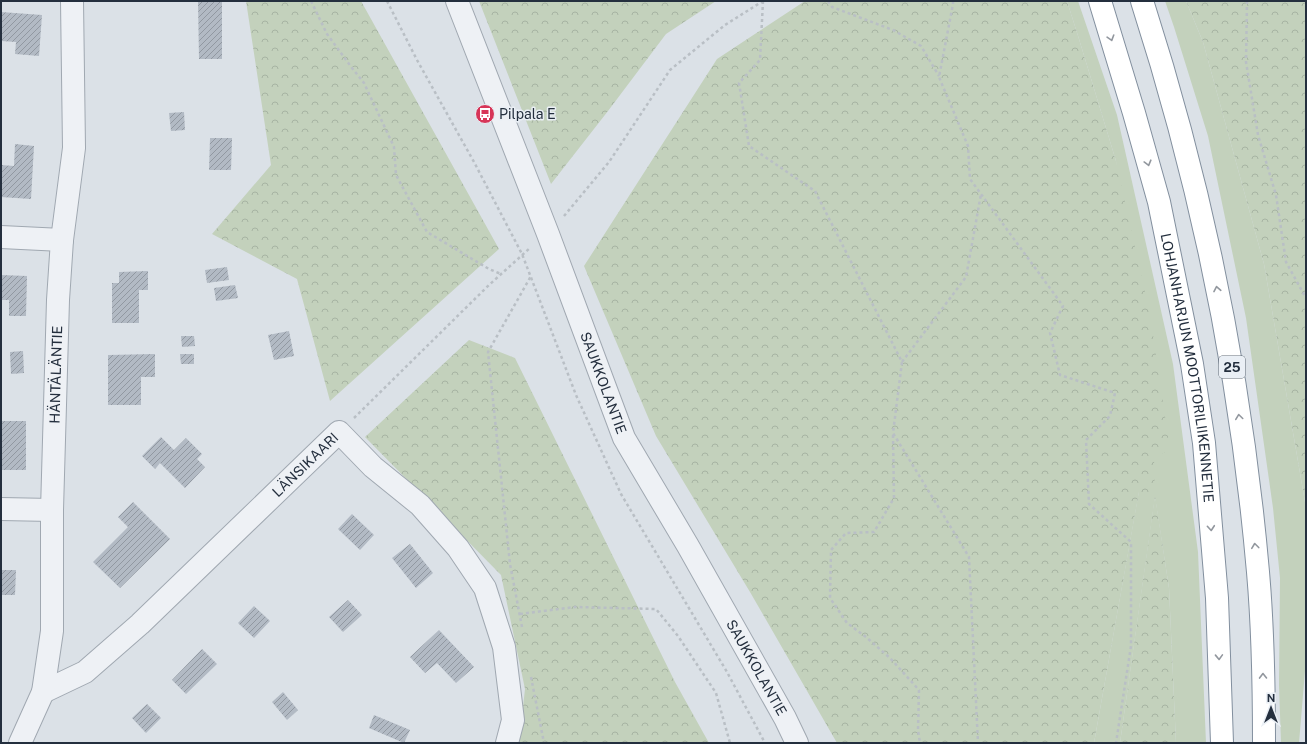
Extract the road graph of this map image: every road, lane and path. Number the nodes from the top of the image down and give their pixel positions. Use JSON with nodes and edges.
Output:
{"nodes":[{"id":1,"x":72,"y":1,"type":"edge"},
{"id":2,"x":311,"y":1,"type":"edge"},
{"id":3,"x":387,"y":1,"type":"edge"},
{"id":4,"x":457,"y":1,"type":"edge"},
{"id":5,"x":763,"y":1,"type":"edge"},
{"id":6,"x":828,"y":1,"type":"edge"},
{"id":7,"x":953,"y":1,"type":"edge"},
{"id":8,"x":1100,"y":1,"type":"edge"},
{"id":9,"x":1142,"y":1,"type":"edge"},
{"id":10,"x":1247,"y":1,"type":"edge"},
{"id":11,"x":939,"y":76,"type":"junction"},
{"id":12,"x":981,"y":193,"type":"junction"},
{"id":13,"x":1,"y":237,"type":"edge"},
{"id":14,"x":62,"y":240,"type":"junction"},
{"id":15,"x":501,"y":274,"type":"dead end"},
{"id":16,"x":531,"y":276,"type":"junction"},
{"id":17,"x":1306,"y":298,"type":"edge"},
{"id":18,"x":902,"y":362,"type":"junction"},
{"id":19,"x":893,"y":433,"type":"junction"},
{"id":20,"x":1,"y":509,"type":"edge"},
{"id":21,"x":52,"y":510,"type":"junction"},
{"id":22,"x":520,"y":614,"type":"junction"},
{"id":23,"x":522,"y":629,"type":"dead end"},
{"id":24,"x":531,"y":675,"type":"dead end"},
{"id":25,"x":43,"y":692,"type":"junction"},
{"id":26,"x":20,"y":743,"type":"edge"},
{"id":27,"x":508,"y":743,"type":"edge"},
{"id":28,"x":544,"y":743,"type":"edge"},
{"id":29,"x":730,"y":743,"type":"edge"},
{"id":30,"x":765,"y":743,"type":"edge"},
{"id":31,"x":797,"y":743,"type":"edge"},
{"id":32,"x":920,"y":743,"type":"edge"},
{"id":33,"x":978,"y":743,"type":"edge"},
{"id":34,"x":1116,"y":743,"type":"edge"},
{"id":35,"x":1222,"y":743,"type":"edge"},
{"id":36,"x":1264,"y":743,"type":"edge"}],
"edges":[{"from":1,"to":14,"type":"street","name":"HÄNTÄLÄNTIE"},
{"from":2,"to":15,"type":"path"},
{"from":3,"to":16,"type":"path"},
{"from":4,"to":31,"type":"street","name":"SAUKKOLANTIE"},
{"from":5,"to":18,"type":"path"},
{"from":6,"to":11,"type":"path"},
{"from":7,"to":11,"type":"path"},
{"from":8,"to":35,"type":"highway","name":"LOHJANHARJUN MOOTTORILIIKENNETIE","one_way":true},
{"from":36,"to":9,"type":"highway","number":"25","one_way":true},
{"from":10,"to":17,"type":"path"},
{"from":11,"to":12,"type":"path"},
{"from":12,"to":18,"type":"path"},
{"from":12,"to":34,"type":"path"},
{"from":13,"to":14,"type":"street"},
{"from":14,"to":21,"type":"street","name":"HÄNTÄLÄNTIE"},
{"from":16,"to":22,"type":"path"},
{"from":16,"to":30,"type":"path"},
{"from":18,"to":19,"type":"path"},
{"from":19,"to":32,"type":"path"},
{"from":19,"to":33,"type":"path"},
{"from":20,"to":21,"type":"street"},
{"from":21,"to":25,"type":"street","name":"HÄNTÄLÄNTIE"},
{"from":22,"to":23,"type":"path"},
{"from":22,"to":29,"type":"path"},
{"from":24,"to":28,"type":"path"},
{"from":25,"to":26,"type":"street","name":"HÄNTÄLÄNTIE"},
{"from":25,"to":27,"type":"street","name":"LÄNSIKAARI"}]}
